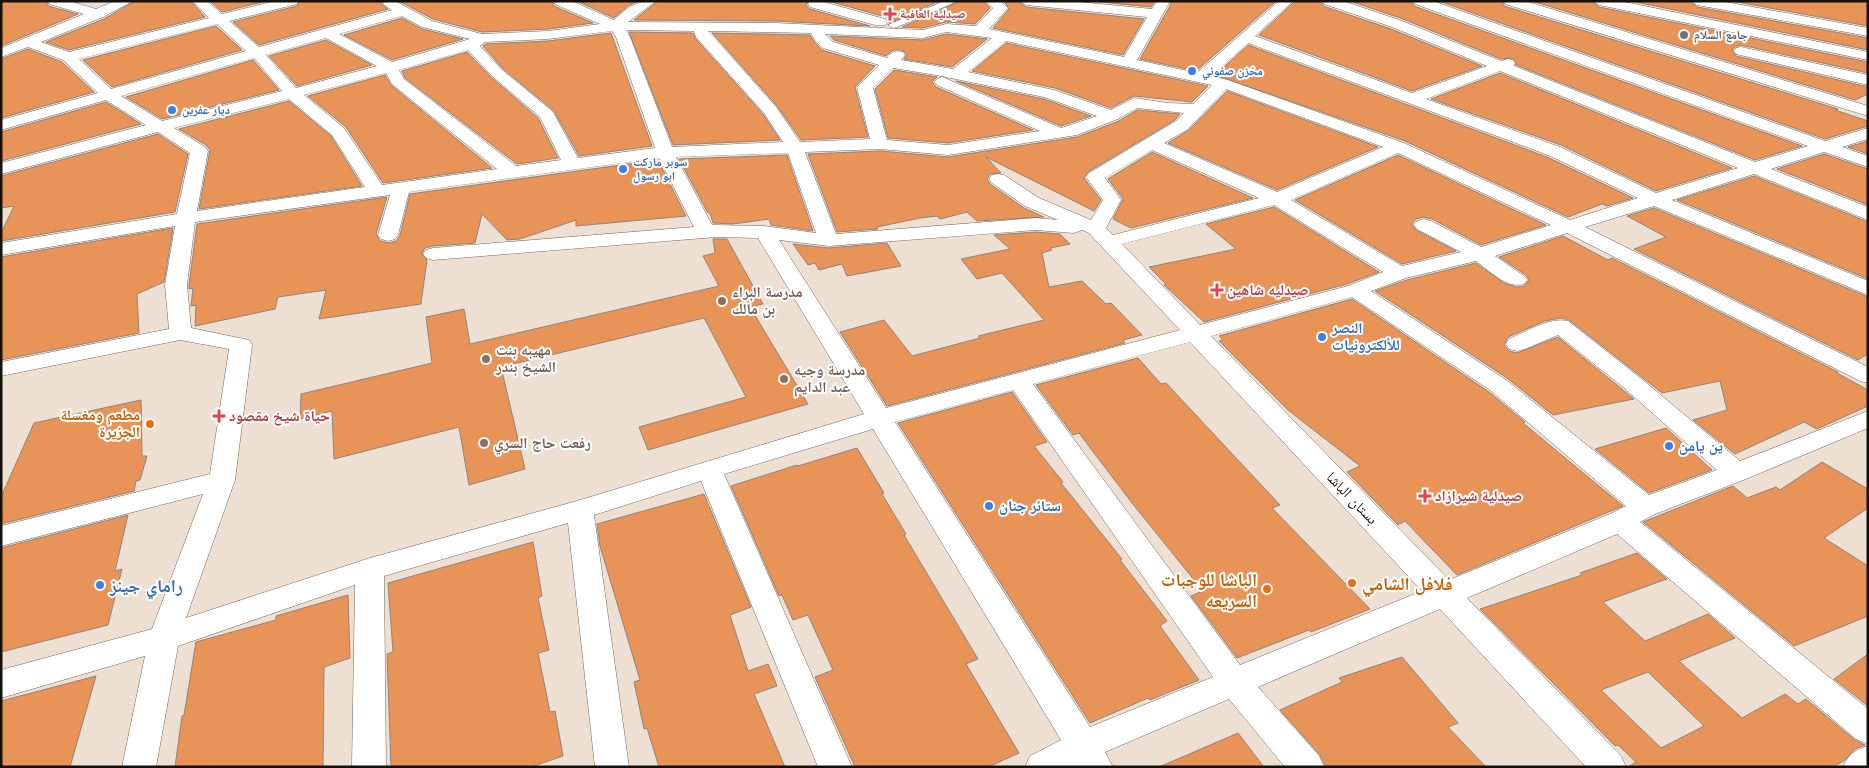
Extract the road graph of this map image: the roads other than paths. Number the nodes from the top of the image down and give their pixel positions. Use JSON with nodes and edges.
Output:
{"nodes":[{"id":1,"x":54,"y":1,"type":"edge"},
{"id":2,"x":127,"y":1,"type":"edge"},
{"id":3,"x":199,"y":1,"type":"edge"},
{"id":4,"x":292,"y":1,"type":"edge"},
{"id":5,"x":384,"y":1,"type":"edge"},
{"id":6,"x":560,"y":1,"type":"edge"},
{"id":7,"x":650,"y":1,"type":"edge"},
{"id":8,"x":953,"y":1,"type":"edge"},
{"id":9,"x":992,"y":1,"type":"edge"},
{"id":10,"x":1026,"y":1,"type":"edge"},
{"id":11,"x":1287,"y":1,"type":"edge"},
{"id":12,"x":1329,"y":1,"type":"edge"},
{"id":13,"x":1420,"y":1,"type":"edge"},
{"id":14,"x":1510,"y":1,"type":"edge"},
{"id":15,"x":1599,"y":1,"type":"edge"},
{"id":16,"x":1652,"y":1,"type":"edge"},
{"id":17,"x":1697,"y":1,"type":"edge"},
{"id":18,"x":1776,"y":1,"type":"edge"},
{"id":19,"x":810,"y":7,"type":"edge"},
{"id":20,"x":1160,"y":8,"type":"edge"},
{"id":21,"x":1636,"y":10,"type":"junction"},
{"id":22,"x":404,"y":11,"type":"junction"},
{"id":23,"x":1756,"y":12,"type":"junction"},
{"id":24,"x":98,"y":14,"type":"junction"},
{"id":25,"x":220,"y":19,"type":"junction"},
{"id":26,"x":616,"y":26,"type":"junction"},
{"id":27,"x":700,"y":26,"type":"junction"},
{"id":28,"x":893,"y":26,"type":"junction"},
{"id":29,"x":775,"y":27,"type":"junction"},
{"id":30,"x":1598,"y":27,"type":"junction"},
{"id":31,"x":816,"y":29,"type":"junction"},
{"id":32,"x":1737,"y":30,"type":"junction"},
{"id":33,"x":979,"y":32,"type":"junction"},
{"id":34,"x":1868,"y":32,"type":"edge"},
{"id":35,"x":328,"y":33,"type":"junction"},
{"id":36,"x":923,"y":34,"type":"junction"},
{"id":37,"x":1761,"y":34,"type":"junction"},
{"id":38,"x":1003,"y":36,"type":"junction"},
{"id":39,"x":1247,"y":38,"type":"junction"},
{"id":40,"x":476,"y":41,"type":"junction"},
{"id":41,"x":29,"y":42,"type":"junction"},
{"id":42,"x":1547,"y":48,"type":"junction"},
{"id":43,"x":1741,"y":51,"type":"junction"},
{"id":44,"x":1,"y":53,"type":"edge"},
{"id":45,"x":257,"y":53,"type":"junction"},
{"id":46,"x":1868,"y":56,"type":"edge"},
{"id":47,"x":68,"y":57,"type":"junction"},
{"id":48,"x":888,"y":63,"type":"junction"},
{"id":49,"x":1128,"y":63,"type":"junction"},
{"id":50,"x":1502,"y":66,"type":"junction"},
{"id":51,"x":1724,"y":66,"type":"junction"},
{"id":52,"x":391,"y":68,"type":"junction"},
{"id":53,"x":920,"y":68,"type":"junction"},
{"id":54,"x":956,"y":74,"type":"junction"},
{"id":55,"x":1200,"y":78,"type":"junction"},
{"id":56,"x":1868,"y":80,"type":"edge"},
{"id":57,"x":1223,"y":83,"type":"junction"},
{"id":58,"x":292,"y":93,"type":"junction"},
{"id":59,"x":109,"y":95,"type":"junction"},
{"id":60,"x":1413,"y":98,"type":"junction"},
{"id":61,"x":1198,"y":109,"type":"junction"},
{"id":62,"x":1868,"y":111,"type":"edge"},
{"id":63,"x":1112,"y":116,"type":"junction"},
{"id":64,"x":1,"y":125,"type":"edge"},
{"id":65,"x":158,"y":127,"type":"junction"},
{"id":66,"x":1868,"y":132,"type":"edge"},
{"id":67,"x":1059,"y":133,"type":"junction"},
{"id":68,"x":1151,"y":143,"type":"junction"},
{"id":69,"x":880,"y":144,"type":"junction"},
{"id":70,"x":794,"y":146,"type":"junction"},
{"id":71,"x":1823,"y":146,"type":"junction"},
{"id":72,"x":1398,"y":147,"type":"junction"},
{"id":73,"x":1,"y":151,"type":"edge"},
{"id":74,"x":665,"y":152,"type":"junction"},
{"id":75,"x":1868,"y":162,"type":"edge"},
{"id":76,"x":572,"y":164,"type":"junction"},
{"id":77,"x":9,"y":167,"type":"edge"},
{"id":78,"x":1756,"y":168,"type":"junction"},
{"id":79,"x":512,"y":172,"type":"junction"},
{"id":80,"x":998,"y":179,"type":"dead end"},
{"id":81,"x":401,"y":187,"type":"junction"},
{"id":82,"x":377,"y":191,"type":"junction"},
{"id":83,"x":1654,"y":199,"type":"junction"},
{"id":84,"x":1277,"y":200,"type":"junction"},
{"id":85,"x":1868,"y":214,"type":"edge"},
{"id":86,"x":186,"y":218,"type":"junction"},
{"id":87,"x":1424,"y":225,"type":"dead end"},
{"id":88,"x":1568,"y":226,"type":"junction"},
{"id":89,"x":706,"y":232,"type":"junction"},
{"id":90,"x":764,"y":232,"type":"junction"},
{"id":91,"x":388,"y":235,"type":"dead end"},
{"id":92,"x":1102,"y":235,"type":"junction"},
{"id":93,"x":829,"y":240,"type":"junction"},
{"id":94,"x":1,"y":249,"type":"edge"},
{"id":95,"x":433,"y":254,"type":"dead end"},
{"id":96,"x":1479,"y":254,"type":"junction"},
{"id":97,"x":1399,"y":273,"type":"junction"},
{"id":98,"x":1517,"y":280,"type":"dead end"},
{"id":99,"x":1868,"y":289,"type":"edge"},
{"id":100,"x":1355,"y":290,"type":"junction"},
{"id":101,"x":180,"y":333,"type":"junction"},
{"id":102,"x":1195,"y":333,"type":"junction"},
{"id":103,"x":1517,"y":344,"type":"dead end"},
{"id":104,"x":1,"y":369,"type":"edge"},
{"id":105,"x":1868,"y":376,"type":"edge"},
{"id":106,"x":1018,"y":380,"type":"junction"},
{"id":107,"x":880,"y":418,"type":"junction"},
{"id":108,"x":1868,"y":419,"type":"edge"},
{"id":109,"x":709,"y":469,"type":"junction"},
{"id":110,"x":1737,"y":473,"type":"junction"},
{"id":111,"x":222,"y":480,"type":"junction"},
{"id":112,"x":580,"y":510,"type":"junction"},
{"id":113,"x":1632,"y":514,"type":"junction"},
{"id":114,"x":1,"y":536,"type":"edge"},
{"id":115,"x":370,"y":570,"type":"junction"},
{"id":116,"x":1444,"y":594,"type":"junction"},
{"id":117,"x":164,"y":638,"type":"junction"},
{"id":118,"x":1235,"y":683,"type":"junction"},
{"id":119,"x":1,"y":684,"type":"edge"},
{"id":120,"x":1868,"y":729,"type":"edge"},
{"id":121,"x":1090,"y":756,"type":"edge"},
{"id":122,"x":1868,"y":761,"type":"edge"},
{"id":123,"x":139,"y":767,"type":"edge"},
{"id":124,"x":370,"y":767,"type":"edge"},
{"id":125,"x":612,"y":767,"type":"edge"},
{"id":126,"x":834,"y":767,"type":"edge"},
{"id":127,"x":1042,"y":767,"type":"edge"},
{"id":128,"x":1307,"y":767,"type":"edge"},
{"id":129,"x":1608,"y":767,"type":"edge"},
{"id":130,"x":1860,"y":767,"type":"edge"}],
"edges":[{"from":1,"to":24,"type":"street"},
{"from":2,"to":24,"type":"street"},
{"from":3,"to":25,"type":"street"},
{"from":4,"to":25,"type":"street"},
{"from":5,"to":22,"type":"street"},
{"from":6,"to":26,"type":"street"},
{"from":7,"to":26,"type":"street"},
{"from":8,"to":28,"type":"street"},
{"from":9,"to":33,"type":"street"},
{"from":10,"to":20,"type":"street"},
{"from":11,"to":39,"type":"street"},
{"from":12,"to":50,"type":"street"},
{"from":13,"to":42,"type":"street"},
{"from":14,"to":30,"type":"street"},
{"from":15,"to":21,"type":"street"},
{"from":16,"to":21,"type":"street"},
{"from":17,"to":23,"type":"street"},
{"from":18,"to":23,"type":"street"},
{"from":19,"to":28,"type":"street"},
{"from":19,"to":29,"type":"street"},
{"from":20,"to":49,"type":"street"},
{"from":21,"to":30,"type":"street"},
{"from":21,"to":32,"type":"street"},
{"from":22,"to":35,"type":"street"},
{"from":22,"to":40,"type":"street"},
{"from":23,"to":32,"type":"street"},
{"from":23,"to":34,"type":"street"},
{"from":24,"to":41,"type":"street"},
{"from":25,"to":45,"type":"street"},
{"from":25,"to":47,"type":"street"},
{"from":26,"to":27,"type":"street"},
{"from":26,"to":40,"type":"street"},
{"from":26,"to":74,"type":"street"},
{"from":27,"to":29,"type":"street"},
{"from":27,"to":70,"type":"street"},
{"from":28,"to":36,"type":"street"},
{"from":29,"to":31,"type":"street"},
{"from":30,"to":42,"type":"street"},
{"from":30,"to":51,"type":"street"},
{"from":31,"to":36,"type":"street"},
{"from":31,"to":48,"type":"street"},
{"from":32,"to":37,"type":"street"},
{"from":33,"to":36,"type":"street"},
{"from":33,"to":38,"type":"street"},
{"from":35,"to":45,"type":"street"},
{"from":35,"to":52,"type":"street"},
{"from":36,"to":48,"type":"street"},
{"from":37,"to":43,"type":"street"},
{"from":37,"to":46,"type":"street"},
{"from":38,"to":49,"type":"street"},
{"from":38,"to":54,"type":"street"},
{"from":39,"to":55,"type":"street"},
{"from":39,"to":60,"type":"street"},
{"from":40,"to":52,"type":"street"},
{"from":40,"to":76,"type":"street"},
{"from":41,"to":44,"type":"street"},
{"from":41,"to":47,"type":"street"},
{"from":42,"to":50,"type":"street"},
{"from":42,"to":71,"type":"street"},
{"from":43,"to":51,"type":"street"},
{"from":43,"to":56,"type":"street"},
{"from":45,"to":58,"type":"street"},
{"from":45,"to":59,"type":"street"},
{"from":47,"to":59,"type":"street"},
{"from":48,"to":53,"type":"street"},
{"from":48,"to":69,"type":"street"},
{"from":49,"to":55,"type":"street"},
{"from":50,"to":60,"type":"street"},
{"from":50,"to":78,"type":"street"},
{"from":51,"to":62,"type":"street"},
{"from":52,"to":58,"type":"street"},
{"from":52,"to":79,"type":"street"},
{"from":53,"to":54,"type":"street"},
{"from":53,"to":67,"type":"street"},
{"from":54,"to":63,"type":"street"},
{"from":55,"to":57,"type":"street"},
{"from":57,"to":61,"type":"street"},
{"from":57,"to":72,"type":"street"},
{"from":58,"to":65,"type":"street"},
{"from":58,"to":82,"type":"street"},
{"from":59,"to":64,"type":"street"},
{"from":59,"to":65,"type":"street"},
{"from":60,"to":83,"type":"street"},
{"from":61,"to":63,"type":"street"},
{"from":61,"to":68,"type":"street"},
{"from":63,"to":67,"type":"street"},
{"from":65,"to":77,"type":"street"},
{"from":65,"to":86,"type":"street"},
{"from":66,"to":71,"type":"street"},
{"from":67,"to":69,"type":"street"},
{"from":68,"to":84,"type":"street"},
{"from":68,"to":92,"type":"street"},
{"from":69,"to":70,"type":"street"},
{"from":70,"to":74,"type":"street"},
{"from":70,"to":93,"type":"street"},
{"from":71,"to":75,"type":"street"},
{"from":71,"to":78,"type":"street"},
{"from":72,"to":84,"type":"street"},
{"from":72,"to":88,"type":"street"},
{"from":73,"to":77,"type":"street"},
{"from":74,"to":76,"type":"street"},
{"from":74,"to":89,"type":"street"},
{"from":76,"to":79,"type":"street"},
{"from":78,"to":83,"type":"street"},
{"from":78,"to":85,"type":"street"},
{"from":79,"to":81,"type":"street"},
{"from":80,"to":92,"type":"street"},
{"from":81,"to":82,"type":"street"},
{"from":81,"to":91,"type":"street"},
{"from":82,"to":86,"type":"street"},
{"from":83,"to":88,"type":"street"},
{"from":83,"to":99,"type":"street"},
{"from":84,"to":92,"type":"street"},
{"from":84,"to":97,"type":"street"},
{"from":86,"to":94,"type":"street"},
{"from":86,"to":101,"type":"street"},
{"from":87,"to":96,"type":"street"},
{"from":88,"to":96,"type":"street"},
{"from":88,"to":105,"type":"street"},
{"from":89,"to":90,"type":"street"},
{"from":89,"to":95,"type":"street"},
{"from":90,"to":93,"type":"street"},
{"from":90,"to":107,"type":"street"},
{"from":92,"to":93,"type":"street"},
{"from":92,"to":102,"type":"street","name":"بستان الباشا"},
{"from":96,"to":97,"type":"street"},
{"from":96,"to":98,"type":"street"},
{"from":97,"to":100,"type":"street"},
{"from":100,"to":102,"type":"street"},
{"from":100,"to":113,"type":"street"},
{"from":101,"to":104,"type":"street"},
{"from":101,"to":111,"type":"street"},
{"from":102,"to":106,"type":"street"},
{"from":102,"to":116,"type":"street","name":"بستان الباشا"},
{"from":103,"to":110,"type":"street"},
{"from":106,"to":107,"type":"street"},
{"from":106,"to":118,"type":"street"},
{"from":107,"to":109,"type":"street"},
{"from":107,"to":121,"type":"street"},
{"from":108,"to":110,"type":"street"},
{"from":109,"to":112,"type":"street"},
{"from":109,"to":126,"type":"street"},
{"from":110,"to":113,"type":"street"},
{"from":111,"to":114,"type":"street"},
{"from":111,"to":117,"type":"street"},
{"from":112,"to":115,"type":"street"},
{"from":112,"to":125,"type":"street"},
{"from":113,"to":116,"type":"street"},
{"from":113,"to":120,"type":"street"},
{"from":115,"to":117,"type":"street"},
{"from":115,"to":124,"type":"street"},
{"from":116,"to":118,"type":"street"},
{"from":116,"to":129,"type":"street","name":"بستان الباشا"},
{"from":117,"to":119,"type":"street"},
{"from":117,"to":123,"type":"street"},
{"from":118,"to":121,"type":"street"},
{"from":118,"to":128,"type":"street"},
{"from":121,"to":127,"type":"street"},
{"from":122,"to":130,"type":"street"}]}
